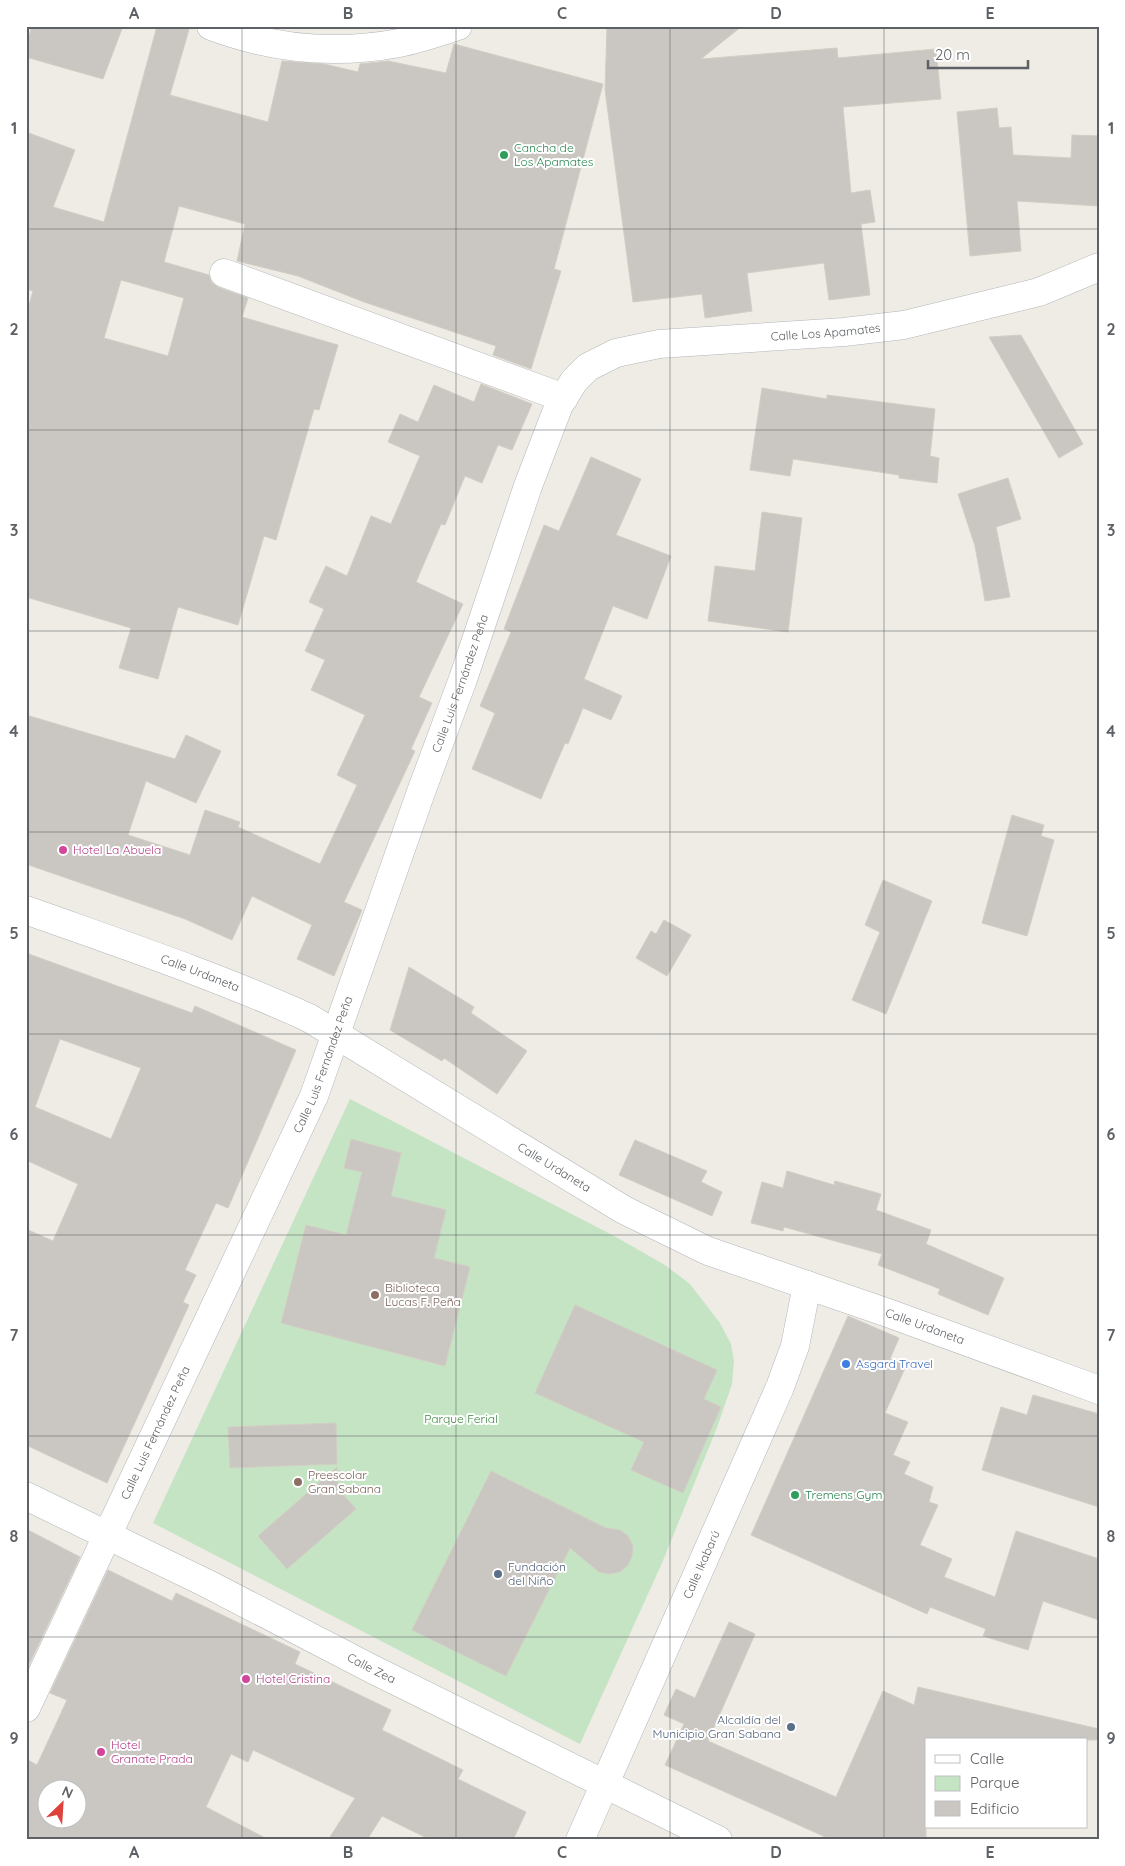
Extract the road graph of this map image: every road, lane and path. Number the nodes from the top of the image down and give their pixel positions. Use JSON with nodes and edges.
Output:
{"nodes":[{"id":1,"x":211,"y":26,"type":"edge"},
{"id":2,"x":458,"y":26,"type":"edge"},
{"id":3,"x":1099,"y":267,"type":"edge"},
{"id":4,"x":224,"y":273,"type":"dead end"},
{"id":5,"x":564,"y":398,"type":"junction"},
{"id":6,"x":26,"y":910,"type":"edge"},
{"id":7,"x":336,"y":1034,"type":"junction"},
{"id":8,"x":807,"y":1285,"type":"junction"},
{"id":9,"x":1099,"y":1390,"type":"edge"},
{"id":10,"x":26,"y":1496,"type":"edge"},
{"id":11,"x":106,"y":1535,"type":"junction"},
{"id":12,"x":26,"y":1708,"type":"edge"},
{"id":13,"x":604,"y":1784,"type":"junction"},
{"id":14,"x":580,"y":1840,"type":"edge"},
{"id":15,"x":718,"y":1840,"type":"edge"}],
"edges":[{"from":1,"to":2,"type":"street"},
{"from":3,"to":5,"type":"street","name":"Calle Los Apamates"},
{"from":4,"to":5,"type":"street"},
{"from":5,"to":7,"type":"street","name":"Calle Luis Fernández Peña"},
{"from":6,"to":7,"type":"street","name":"Calle Urdaneta"},
{"from":7,"to":8,"type":"street","name":"Calle Urdaneta"},
{"from":7,"to":11,"type":"street","name":"Calle Luis Fernández Peña"},
{"from":8,"to":9,"type":"street","name":"Calle Urdaneta"},
{"from":8,"to":13,"type":"street","name":"Calle Ikabarú"},
{"from":10,"to":11,"type":"street","name":"Calle Zea"},
{"from":11,"to":12,"type":"street","name":"Calle Luis Fernández Peña"},
{"from":11,"to":13,"type":"street","name":"Calle Zea"},
{"from":13,"to":14,"type":"street","name":"Calle Ikabarú"},
{"from":13,"to":15,"type":"street","name":"Calle Zea"}]}
